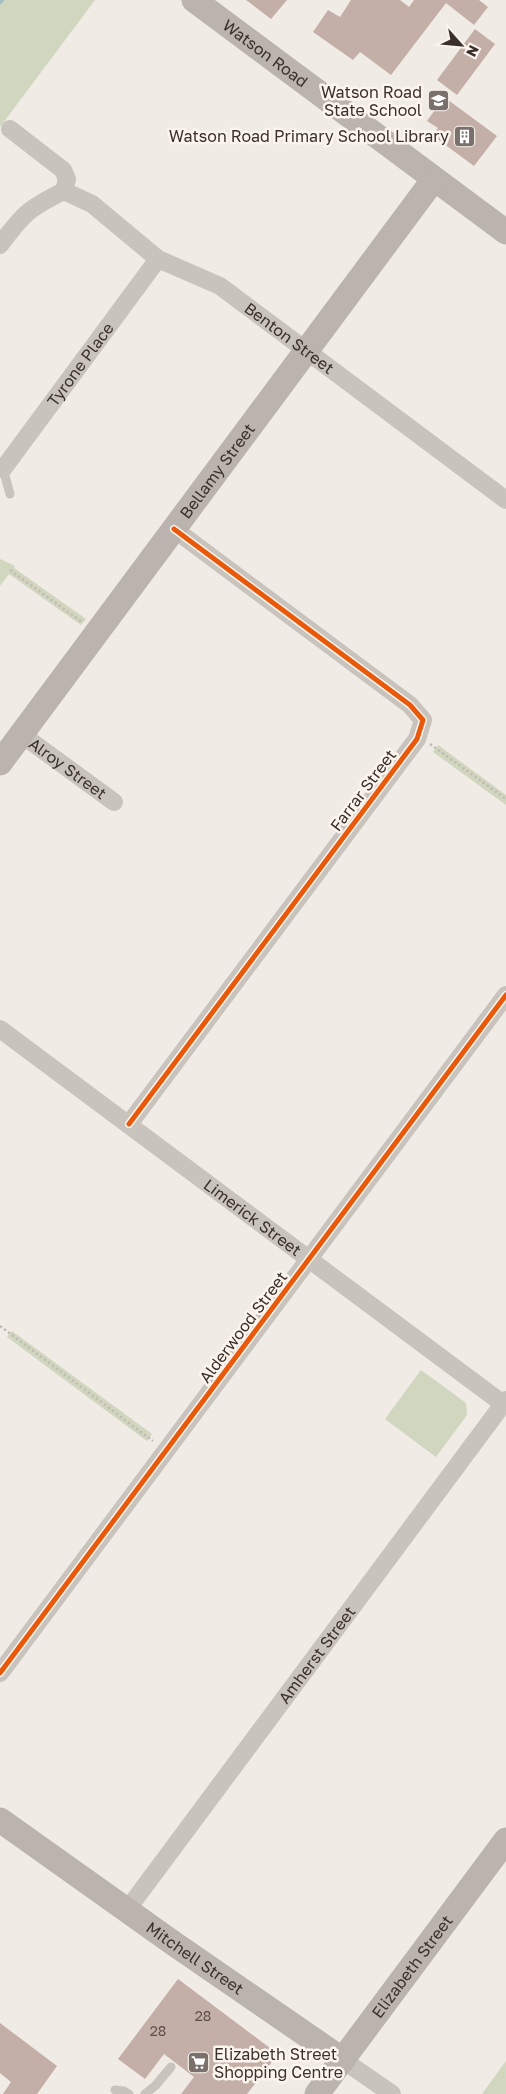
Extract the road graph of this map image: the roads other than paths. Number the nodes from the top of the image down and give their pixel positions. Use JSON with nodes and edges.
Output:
{"nodes":[{"id":1,"x":194,"y":0,"type":"edge"},
{"id":2,"x":10,"y":129,"type":"dead end"},
{"id":3,"x":434,"y":179,"type":"junction"},
{"id":4,"x":64,"y":191,"type":"junction"},
{"id":5,"x":506,"y":232,"type":"edge"},
{"id":6,"x":0,"y":245,"type":"edge"},
{"id":7,"x":158,"y":259,"type":"junction"},
{"id":8,"x":306,"y":351,"type":"junction"},
{"id":9,"x":1,"y":470,"type":"edge"},
{"id":10,"x":10,"y":494,"type":"dead end"},
{"id":11,"x":506,"y":500,"type":"edge"},
{"id":12,"x":174,"y":530,"type":"junction"},
{"id":13,"x":21,"y":734,"type":"junction"},
{"id":14,"x":0,"y":763,"type":"edge"},
{"id":15,"x":114,"y":802,"type":"dead end"},
{"id":16,"x":506,"y":995,"type":"edge"},
{"id":17,"x":0,"y":1029,"type":"edge"},
{"id":18,"x":129,"y":1124,"type":"junction"},
{"id":19,"x":309,"y":1259,"type":"junction"},
{"id":20,"x":505,"y":1404,"type":"edge"},
{"id":21,"x":0,"y":1674,"type":"edge"},
{"id":22,"x":0,"y":1820,"type":"edge"},
{"id":23,"x":506,"y":1840,"type":"edge"},
{"id":24,"x":126,"y":1910,"type":"junction"},
{"id":25,"x":343,"y":2060,"type":"junction"},
{"id":26,"x":171,"y":2067,"type":"dead end"},
{"id":27,"x":116,"y":2090,"type":"dead end"},
{"id":28,"x":129,"y":2094,"type":"edge"},
{"id":29,"x":144,"y":2094,"type":"edge"},
{"id":30,"x":317,"y":2094,"type":"edge"},
{"id":31,"x":392,"y":2094,"type":"edge"}],
"edges":[{"from":1,"to":3,"type":"street","name":"Watson Road"},
{"from":2,"to":4,"type":"street"},
{"from":3,"to":5,"type":"street","name":"Watson Road"},
{"from":3,"to":8,"type":"street","name":"Bellamy Street"},
{"from":4,"to":6,"type":"street"},
{"from":4,"to":7,"type":"street","name":"Benton Street"},
{"from":7,"to":8,"type":"street","name":"Benton Street"},
{"from":7,"to":9,"type":"street","name":"Tyrone Place"},
{"from":8,"to":11,"type":"street","name":"Benton Street"},
{"from":8,"to":12,"type":"street","name":"Bellamy Street"},
{"from":9,"to":10,"type":"lane"},
{"from":12,"to":13,"type":"street","name":"Bellamy Street"},
{"from":12,"to":18,"type":"street","name":"Farrar Street"},
{"from":13,"to":14,"type":"street","name":"Bellamy Street"},
{"from":13,"to":15,"type":"street","name":"Alroy Street"},
{"from":16,"to":19,"type":"street","name":"Alderwood Street"},
{"from":17,"to":18,"type":"street","name":"Limerick Street"},
{"from":18,"to":19,"type":"street","name":"Limerick Street"},
{"from":19,"to":20,"type":"street","name":"Limerick Street"},
{"from":19,"to":21,"type":"street","name":"Alderwood Street"},
{"from":20,"to":24,"type":"street","name":"Amherst Street"},
{"from":22,"to":24,"type":"street","name":"Mitchell Street"},
{"from":23,"to":25,"type":"street","name":"Elizabeth Street"},
{"from":24,"to":25,"type":"street","name":"Mitchell Street"},
{"from":25,"to":30,"type":"street","name":"Elizabeth Street"},
{"from":25,"to":31,"type":"street","name":"Mitchell Street"},
{"from":26,"to":29,"type":"lane"},
{"from":27,"to":28,"type":"lane"}]}
